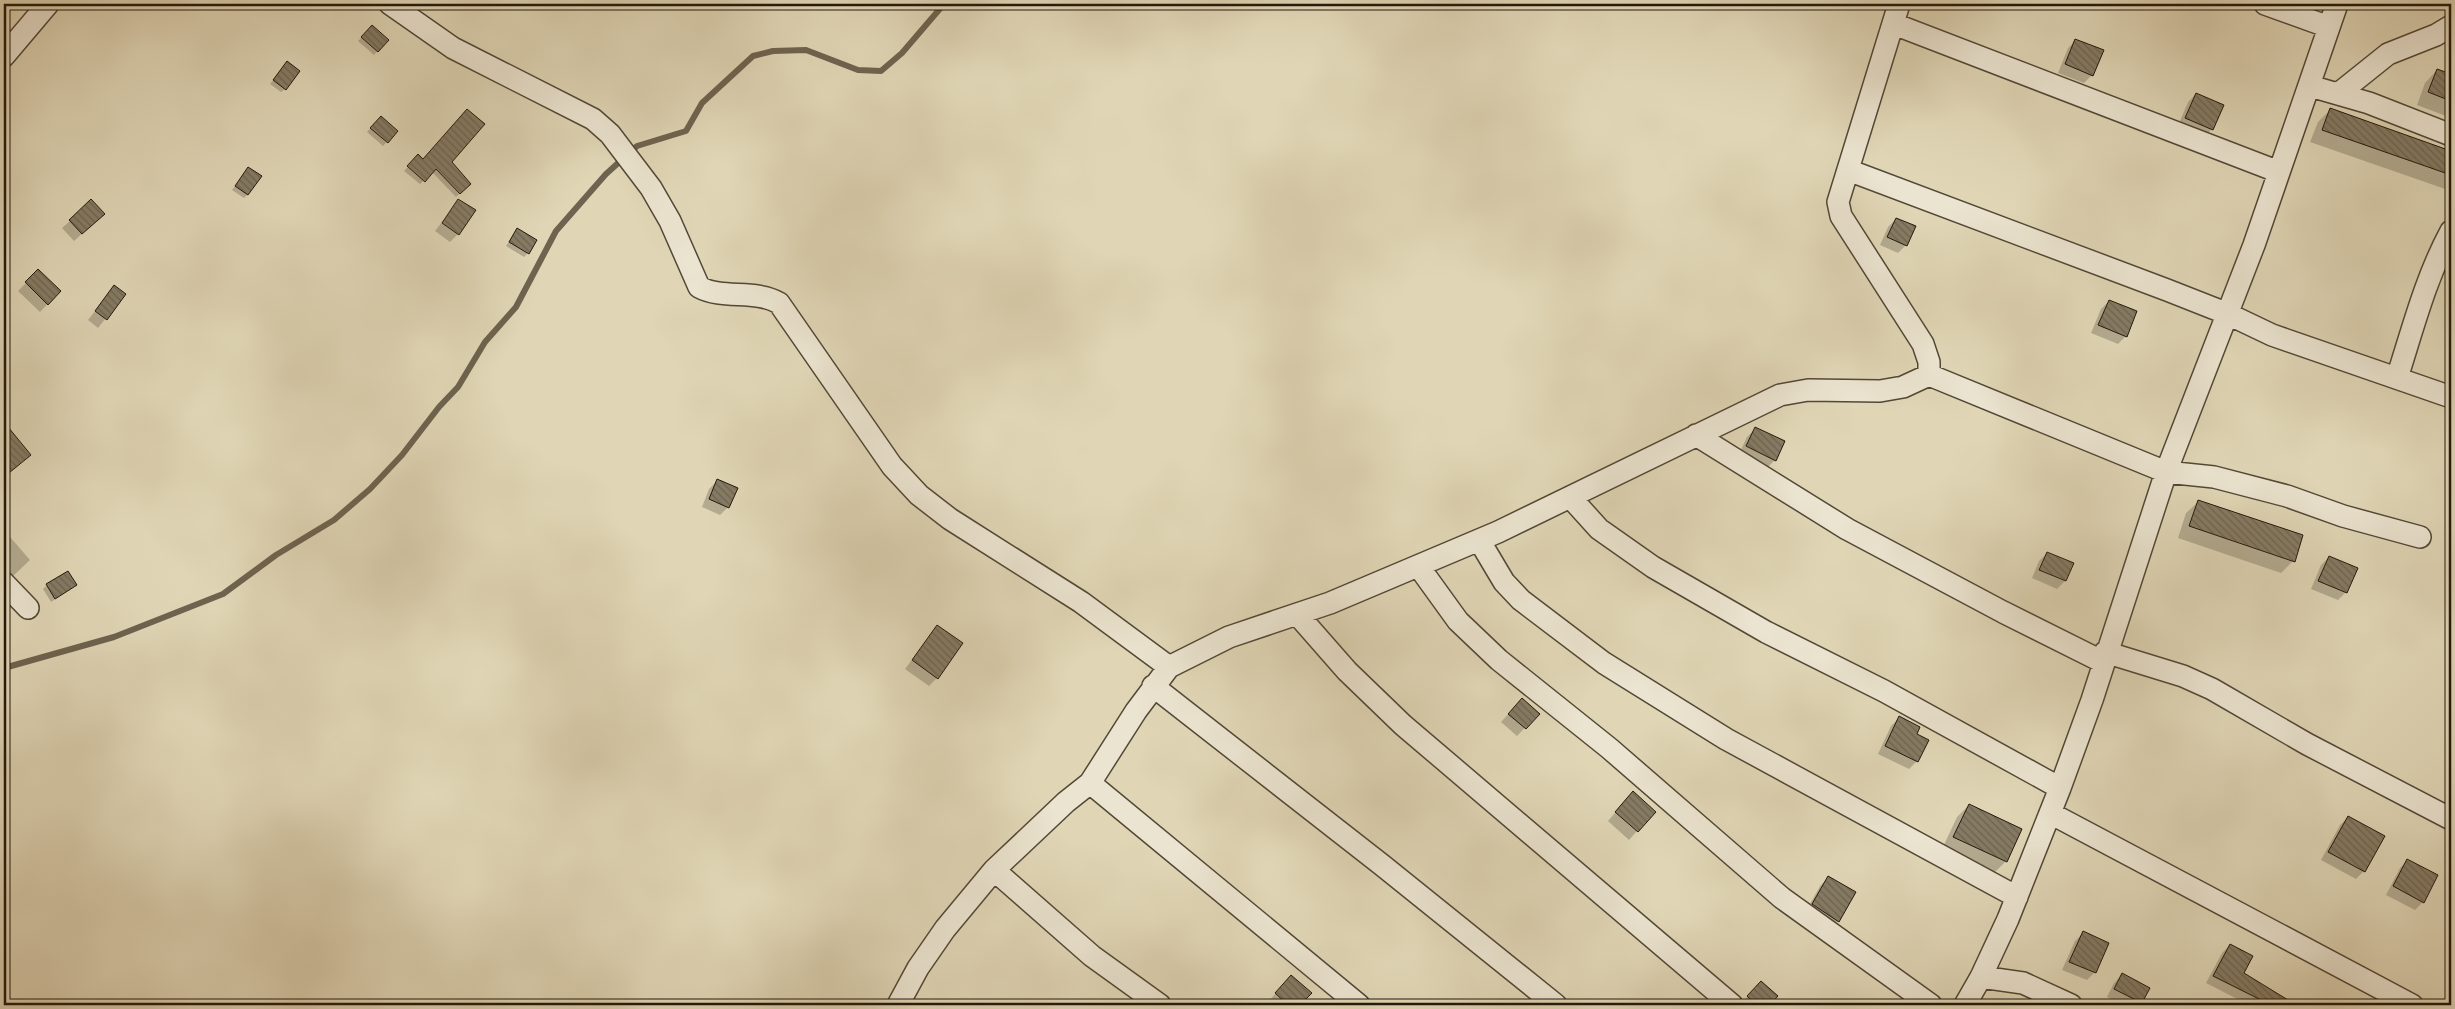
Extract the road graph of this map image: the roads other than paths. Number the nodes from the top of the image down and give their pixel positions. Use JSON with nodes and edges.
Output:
{"nodes":[{"id":1,"x":48,"y":4,"type":"edge"},
{"id":2,"x":390,"y":4,"type":"edge"},
{"id":3,"x":2265,"y":4,"type":"edge"},
{"id":4,"x":2337,"y":4,"type":"edge"},
{"id":5,"x":1897,"y":14,"type":"edge"},
{"id":6,"x":2451,"y":26,"type":"edge"},
{"id":7,"x":2329,"y":27,"type":"junction"},
{"id":8,"x":4,"y":56,"type":"edge"},
{"id":9,"x":2310,"y":86,"type":"junction"},
{"id":10,"x":2338,"y":94,"type":"junction"},
{"id":11,"x":2451,"y":135,"type":"edge"},
{"id":12,"x":1848,"y":170,"type":"junction"},
{"id":13,"x":2279,"y":172,"type":"junction"},
{"id":14,"x":2451,"y":231,"type":"edge"},
{"id":15,"x":2228,"y":314,"type":"junction"},
{"id":16,"x":1929,"y":375,"type":"junction"},
{"id":17,"x":2397,"y":378,"type":"junction"},
{"id":18,"x":2451,"y":397,"type":"edge"},
{"id":19,"x":1696,"y":436,"type":"junction"},
{"id":20,"x":2166,"y":472,"type":"junction"},
{"id":21,"x":1571,"y":498,"type":"junction"},
{"id":22,"x":2420,"y":537,"type":"dead end"},
{"id":23,"x":1479,"y":540,"type":"junction"},
{"id":24,"x":1419,"y":567,"type":"junction"},
{"id":25,"x":4,"y":583,"type":"edge"},
{"id":26,"x":28,"y":608,"type":"dead end"},
{"id":27,"x":1297,"y":614,"type":"junction"},
{"id":28,"x":2104,"y":657,"type":"junction"},
{"id":29,"x":1169,"y":667,"type":"junction"},
{"id":30,"x":1153,"y":686,"type":"junction"},
{"id":31,"x":1090,"y":783,"type":"junction"},
{"id":32,"x":2060,"y":788,"type":"junction"},
{"id":33,"x":2050,"y":813,"type":"junction"},
{"id":34,"x":2451,"y":819,"type":"edge"},
{"id":35,"x":994,"y":870,"type":"junction"},
{"id":36,"x":2017,"y":897,"type":"junction"},
{"id":37,"x":1981,"y":977,"type":"junction"},
{"id":38,"x":2023,"y":983,"type":"junction"},
{"id":39,"x":898,"y":1005,"type":"edge"},
{"id":40,"x":1160,"y":1005,"type":"edge"},
{"id":41,"x":1359,"y":1005,"type":"edge"},
{"id":42,"x":1556,"y":1005,"type":"edge"},
{"id":43,"x":1732,"y":1005,"type":"edge"},
{"id":44,"x":1931,"y":1005,"type":"edge"},
{"id":45,"x":1965,"y":1005,"type":"edge"},
{"id":46,"x":2034,"y":1005,"type":"edge"},
{"id":47,"x":2071,"y":1005,"type":"edge"},
{"id":48,"x":2412,"y":1005,"type":"edge"}],
"edges":[{"from":1,"to":8,"type":"street"},
{"from":2,"to":29,"type":"street"},
{"from":3,"to":7,"type":"street"},
{"from":4,"to":7,"type":"street"},
{"from":5,"to":12,"type":"street"},
{"from":5,"to":13,"type":"street"},
{"from":6,"to":10,"type":"street"},
{"from":7,"to":9,"type":"street"},
{"from":9,"to":10,"type":"street"},
{"from":9,"to":13,"type":"street"},
{"from":10,"to":11,"type":"street"},
{"from":12,"to":15,"type":"street"},
{"from":12,"to":16,"type":"street"},
{"from":13,"to":15,"type":"street"},
{"from":14,"to":17,"type":"street"},
{"from":15,"to":17,"type":"street"},
{"from":15,"to":20,"type":"street"},
{"from":16,"to":19,"type":"street"},
{"from":16,"to":20,"type":"street"},
{"from":17,"to":18,"type":"street"},
{"from":19,"to":21,"type":"street"},
{"from":19,"to":28,"type":"street"},
{"from":20,"to":22,"type":"street"},
{"from":20,"to":28,"type":"street"},
{"from":21,"to":23,"type":"street"},
{"from":21,"to":32,"type":"street"},
{"from":23,"to":24,"type":"street"},
{"from":23,"to":36,"type":"street"},
{"from":24,"to":27,"type":"street"},
{"from":24,"to":44,"type":"street"},
{"from":25,"to":26,"type":"street"},
{"from":27,"to":29,"type":"street"},
{"from":27,"to":43,"type":"street"},
{"from":28,"to":32,"type":"street"},
{"from":28,"to":34,"type":"street"},
{"from":29,"to":30,"type":"street"},
{"from":30,"to":31,"type":"street"},
{"from":30,"to":42,"type":"street"},
{"from":31,"to":35,"type":"street"},
{"from":31,"to":41,"type":"street"},
{"from":32,"to":33,"type":"street"},
{"from":33,"to":36,"type":"street"},
{"from":33,"to":48,"type":"street"},
{"from":35,"to":39,"type":"street"},
{"from":35,"to":40,"type":"street"},
{"from":36,"to":37,"type":"street"},
{"from":37,"to":38,"type":"street"},
{"from":37,"to":45,"type":"street"},
{"from":38,"to":46,"type":"street"},
{"from":38,"to":47,"type":"street"}]}
